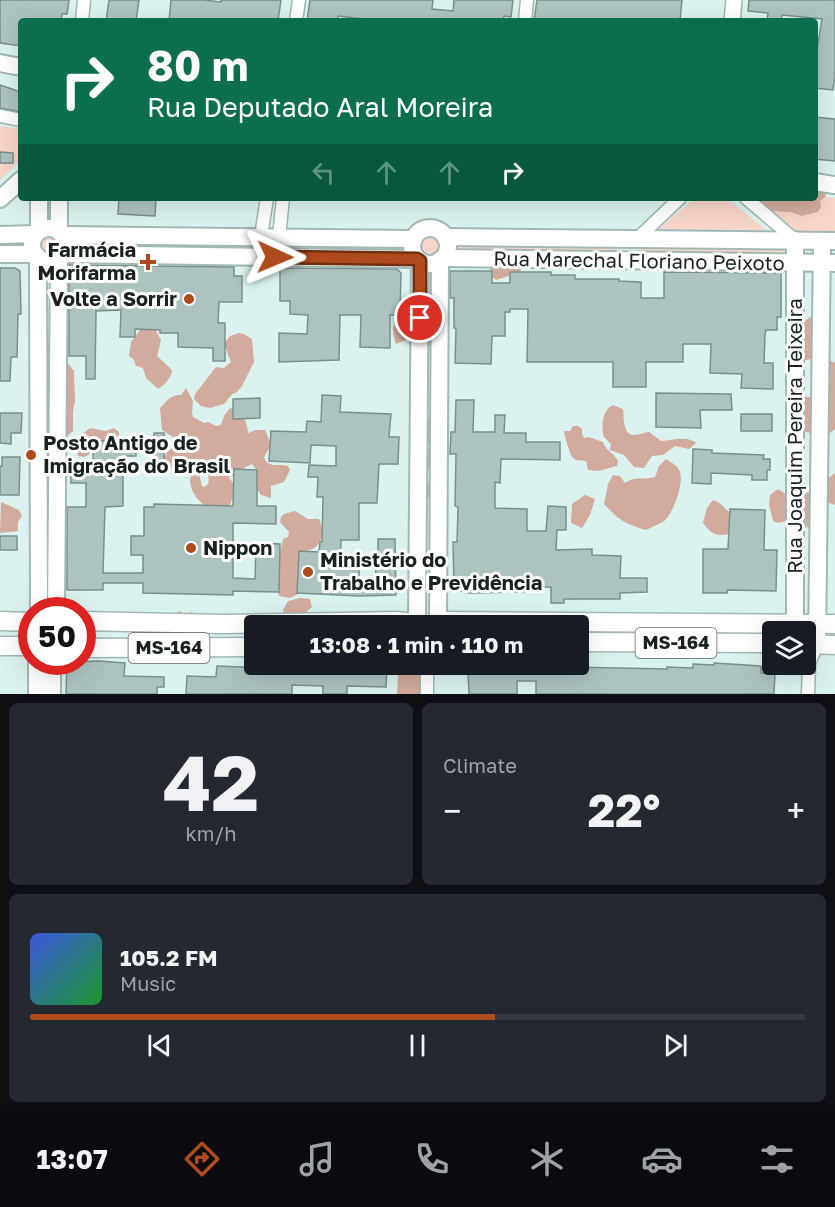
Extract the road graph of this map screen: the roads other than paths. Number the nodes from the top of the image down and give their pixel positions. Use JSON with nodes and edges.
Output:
{"nodes":[{"id":1,"x":84,"y":0,"type":"edge"},
{"id":2,"x":298,"y":0,"type":"edge"},
{"id":3,"x":527,"y":0,"type":"edge"},
{"id":4,"x":734,"y":0,"type":"edge"},
{"id":5,"x":82,"y":18,"type":"edge"},
{"id":6,"x":296,"y":18,"type":"edge"},
{"id":7,"x":525,"y":18,"type":"edge"},
{"id":8,"x":732,"y":18,"type":"edge"},
{"id":9,"x":0,"y":63,"type":"edge"},
{"id":10,"x":18,"y":66,"type":"edge"},
{"id":11,"x":0,"y":116,"type":"edge"},
{"id":12,"x":18,"y":119,"type":"edge"},
{"id":13,"x":18,"y":183,"type":"edge"},
{"id":14,"x":818,"y":183,"type":"edge"},
{"id":15,"x":835,"y":185,"type":"edge"},
{"id":16,"x":0,"y":199,"type":"edge"},
{"id":17,"x":39,"y":201,"type":"edge"},
{"id":18,"x":59,"y":201,"type":"edge"},
{"id":19,"x":267,"y":201,"type":"edge"},
{"id":20,"x":283,"y":201,"type":"edge"},
{"id":21,"x":676,"y":201,"type":"edge"},
{"id":22,"x":750,"y":201,"type":"edge"},
{"id":23,"x":37,"y":233,"type":"junction"},
{"id":24,"x":61,"y":233,"type":"junction"},
{"id":25,"x":0,"y":235,"type":"edge"},
{"id":26,"x":261,"y":236,"type":"junction"},
{"id":27,"x":279,"y":236,"type":"junction"},
{"id":28,"x":445,"y":237,"type":"junction"},
{"id":29,"x":414,"y":239,"type":"junction"},
{"id":30,"x":632,"y":239,"type":"junction"},
{"id":31,"x":795,"y":240,"type":"junction"},
{"id":32,"x":828,"y":241,"type":"edge"},
{"id":33,"x":0,"y":254,"type":"edge"},
{"id":34,"x":36,"y":255,"type":"junction"},
{"id":35,"x":61,"y":256,"type":"junction"},
{"id":36,"x":441,"y":259,"type":"junction"},
{"id":37,"x":419,"y":260,"type":"junction"},
{"id":38,"x":627,"y":261,"type":"junction"},
{"id":39,"x":795,"y":263,"type":"junction"},
{"id":40,"x":828,"y":263,"type":"edge"},
{"id":41,"x":39,"y":597,"type":"edge"},
{"id":42,"x":56,"y":597,"type":"edge"},
{"id":43,"x":415,"y":615,"type":"edge"},
{"id":44,"x":440,"y":615,"type":"edge"},
{"id":45,"x":0,"y":621,"type":"edge"},
{"id":46,"x":96,"y":621,"type":"edge"},
{"id":47,"x":795,"y":621,"type":"edge"},
{"id":48,"x":18,"y":622,"type":"edge"},
{"id":49,"x":223,"y":624,"type":"junction"},
{"id":50,"x":244,"y":624,"type":"edge"},
{"id":51,"x":826,"y":624,"type":"edge"},
{"id":52,"x":589,"y":625,"type":"edge"},
{"id":53,"x":762,"y":627,"type":"edge"},
{"id":54,"x":589,"y":642,"type":"edge"},
{"id":55,"x":762,"y":644,"type":"edge"},
{"id":56,"x":0,"y":646,"type":"edge"},
{"id":57,"x":18,"y":646,"type":"edge"},
{"id":58,"x":816,"y":646,"type":"edge"},
{"id":59,"x":244,"y":647,"type":"edge"},
{"id":60,"x":96,"y":648,"type":"edge"},
{"id":61,"x":224,"y":648,"type":"junction"},
{"id":62,"x":37,"y":675,"type":"edge"},
{"id":63,"x":52,"y":675,"type":"edge"},
{"id":64,"x":427,"y":675,"type":"edge"},
{"id":65,"x":811,"y":675,"type":"edge"},
{"id":66,"x":37,"y":694,"type":"edge"},
{"id":67,"x":52,"y":694,"type":"edge"},
{"id":68,"x":427,"y":694,"type":"edge"},
{"id":69,"x":808,"y":694,"type":"edge"}],
"edges":[{"from":1,"to":5,"type":"street"},
{"from":2,"to":6,"type":"street"},
{"from":3,"to":7,"type":"street"},
{"from":4,"to":8,"type":"street"},
{"from":9,"to":10,"type":"main road"},
{"from":11,"to":12,"type":"street"},
{"from":13,"to":16,"type":"main road"},
{"from":14,"to":15,"type":"main road"},
{"from":17,"to":23,"type":"main road"},
{"from":18,"to":24,"type":"main road"},
{"from":19,"to":26,"type":"street"},
{"from":20,"to":27,"type":"street"},
{"from":21,"to":30,"type":"street"},
{"from":22,"to":31,"type":"street"},
{"from":23,"to":24,"type":"main road"},
{"from":23,"to":25,"type":"main road"},
{"from":23,"to":34,"type":"main road"},
{"from":24,"to":26,"type":"main road"},
{"from":24,"to":35,"type":"main road"},
{"from":26,"to":27,"type":"main road"},
{"from":27,"to":29,"type":"main road"},
{"from":28,"to":29,"type":"main road"},
{"from":28,"to":30,"type":"main road","name":"Rua Marechal Floriano Peixoto"},
{"from":28,"to":36,"type":"main road"},
{"from":29,"to":37,"type":"main road"},
{"from":30,"to":31,"type":"main road","name":"Rua Marechal Floriano Peixoto"},
{"from":30,"to":38,"type":"street"},
{"from":31,"to":32,"type":"main road","name":"Rua Marechal Floriano Peixoto"},
{"from":31,"to":39,"type":"main road","name":"Rua Joaquim Pereira Teixeira"},
{"from":32,"to":40,"type":"main road","name":"Rua Joaquim Pereira Teixeira"},
{"from":33,"to":34,"type":"main road"},
{"from":34,"to":35,"type":"main road"},
{"from":34,"to":41,"type":"main road"},
{"from":35,"to":37,"type":"main road"},
{"from":35,"to":42,"type":"main road"},
{"from":36,"to":37,"type":"main road"},
{"from":36,"to":38,"type":"main road","name":"Rua Marechal Floriano Peixoto"},
{"from":36,"to":44,"type":"main road"},
{"from":37,"to":43,"type":"main road"},
{"from":38,"to":39,"type":"main road","name":"Rua Marechal Floriano Peixoto"},
{"from":39,"to":40,"type":"main road","name":"Rua Marechal Floriano Peixoto"},
{"from":39,"to":47,"type":"main road","name":"Rua Joaquim Pereira Teixeira"},
{"from":40,"to":51,"type":"main road","name":"Rua Joaquim Pereira Teixeira"},
{"from":45,"to":48,"type":"main road"},
{"from":46,"to":49,"type":"main road","number":"MS-164"},
{"from":49,"to":50,"type":"main road","number":"MS-164"},
{"from":49,"to":61,"type":"main road"},
{"from":51,"to":58,"type":"main road","name":"Rua Joaquim Pereira Teixeira"},
{"from":52,"to":53,"type":"main road","number":"MS-164"},
{"from":54,"to":55,"type":"main road","number":"MS-164"},
{"from":56,"to":57,"type":"main road"},
{"from":59,"to":61,"type":"main road","number":"MS-164"},
{"from":60,"to":61,"type":"main road","number":"MS-164"},
{"from":62,"to":66,"type":"main road"},
{"from":63,"to":67,"type":"main road"},
{"from":64,"to":68,"type":"street"},
{"from":65,"to":69,"type":"street","name":"Rua Joaquim Pereira Teixeira"}]}
